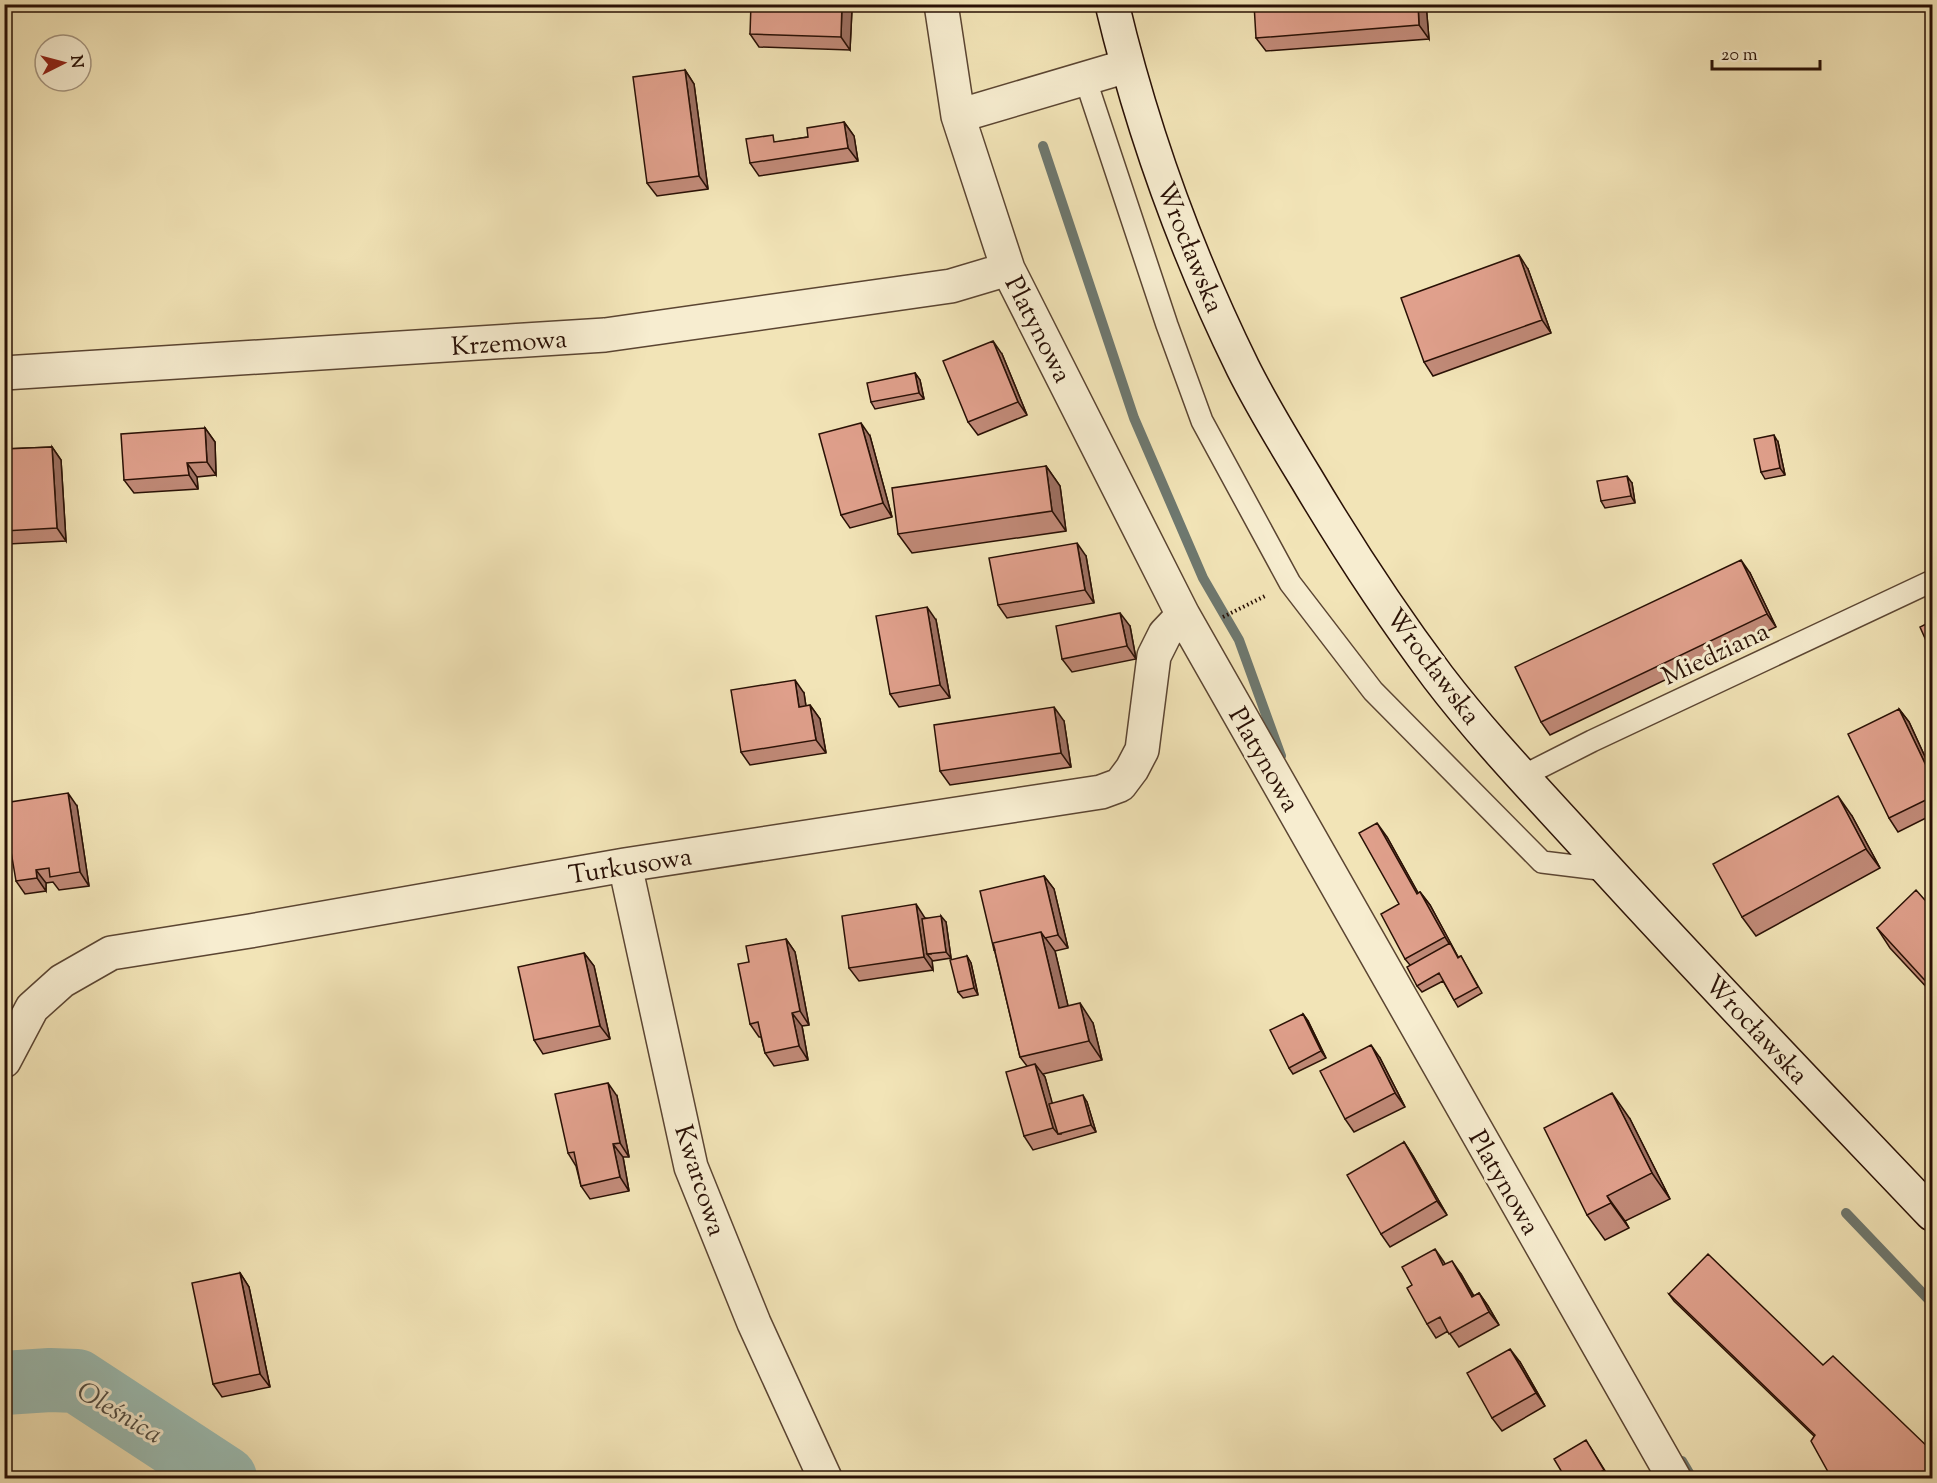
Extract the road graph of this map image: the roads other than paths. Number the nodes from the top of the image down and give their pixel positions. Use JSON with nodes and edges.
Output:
{"nodes":[{"id":1,"x":941,"y":4,"type":"edge"},
{"id":2,"x":1112,"y":4,"type":"edge"},
{"id":3,"x":1127,"y":66,"type":"junction"},
{"id":4,"x":1085,"y":78,"type":"junction"},
{"id":5,"x":958,"y":116,"type":"junction"},
{"id":6,"x":1008,"y":269,"type":"junction"},
{"id":7,"x":4,"y":374,"type":"edge"},
{"id":8,"x":1932,"y":581,"type":"edge"},
{"id":9,"x":1183,"y":615,"type":"junction"},
{"id":10,"x":1521,"y":777,"type":"junction"},
{"id":11,"x":625,"y":865,"type":"junction"},
{"id":12,"x":1607,"y":870,"type":"junction"},
{"id":13,"x":4,"y":1061,"type":"edge"},
{"id":14,"x":1932,"y":1214,"type":"edge"},
{"id":15,"x":825,"y":1479,"type":"edge"},
{"id":16,"x":1674,"y":1479,"type":"edge"}],
"edges":[{"from":1,"to":5,"type":"street","name":"Platynowa"},
{"from":2,"to":3,"type":"street","name":"Wrocławska"},
{"from":3,"to":4,"type":"street"},
{"from":3,"to":10,"type":"street","name":"Wrocławska"},
{"from":4,"to":5,"type":"street"},
{"from":4,"to":12,"type":"lane"},
{"from":5,"to":6,"type":"street","name":"Platynowa"},
{"from":6,"to":7,"type":"street","name":"Krzemowa"},
{"from":6,"to":9,"type":"street","name":"Platynowa"},
{"from":8,"to":10,"type":"lane","name":"Miedziana"},
{"from":9,"to":11,"type":"street","name":"Turkusowa"},
{"from":9,"to":16,"type":"street","name":"Platynowa"},
{"from":10,"to":12,"type":"street","name":"Wrocławska"},
{"from":11,"to":13,"type":"street","name":"Turkusowa"},
{"from":11,"to":15,"type":"street","name":"Kwarcowa"},
{"from":12,"to":14,"type":"street","name":"Wrocławska"}]}
